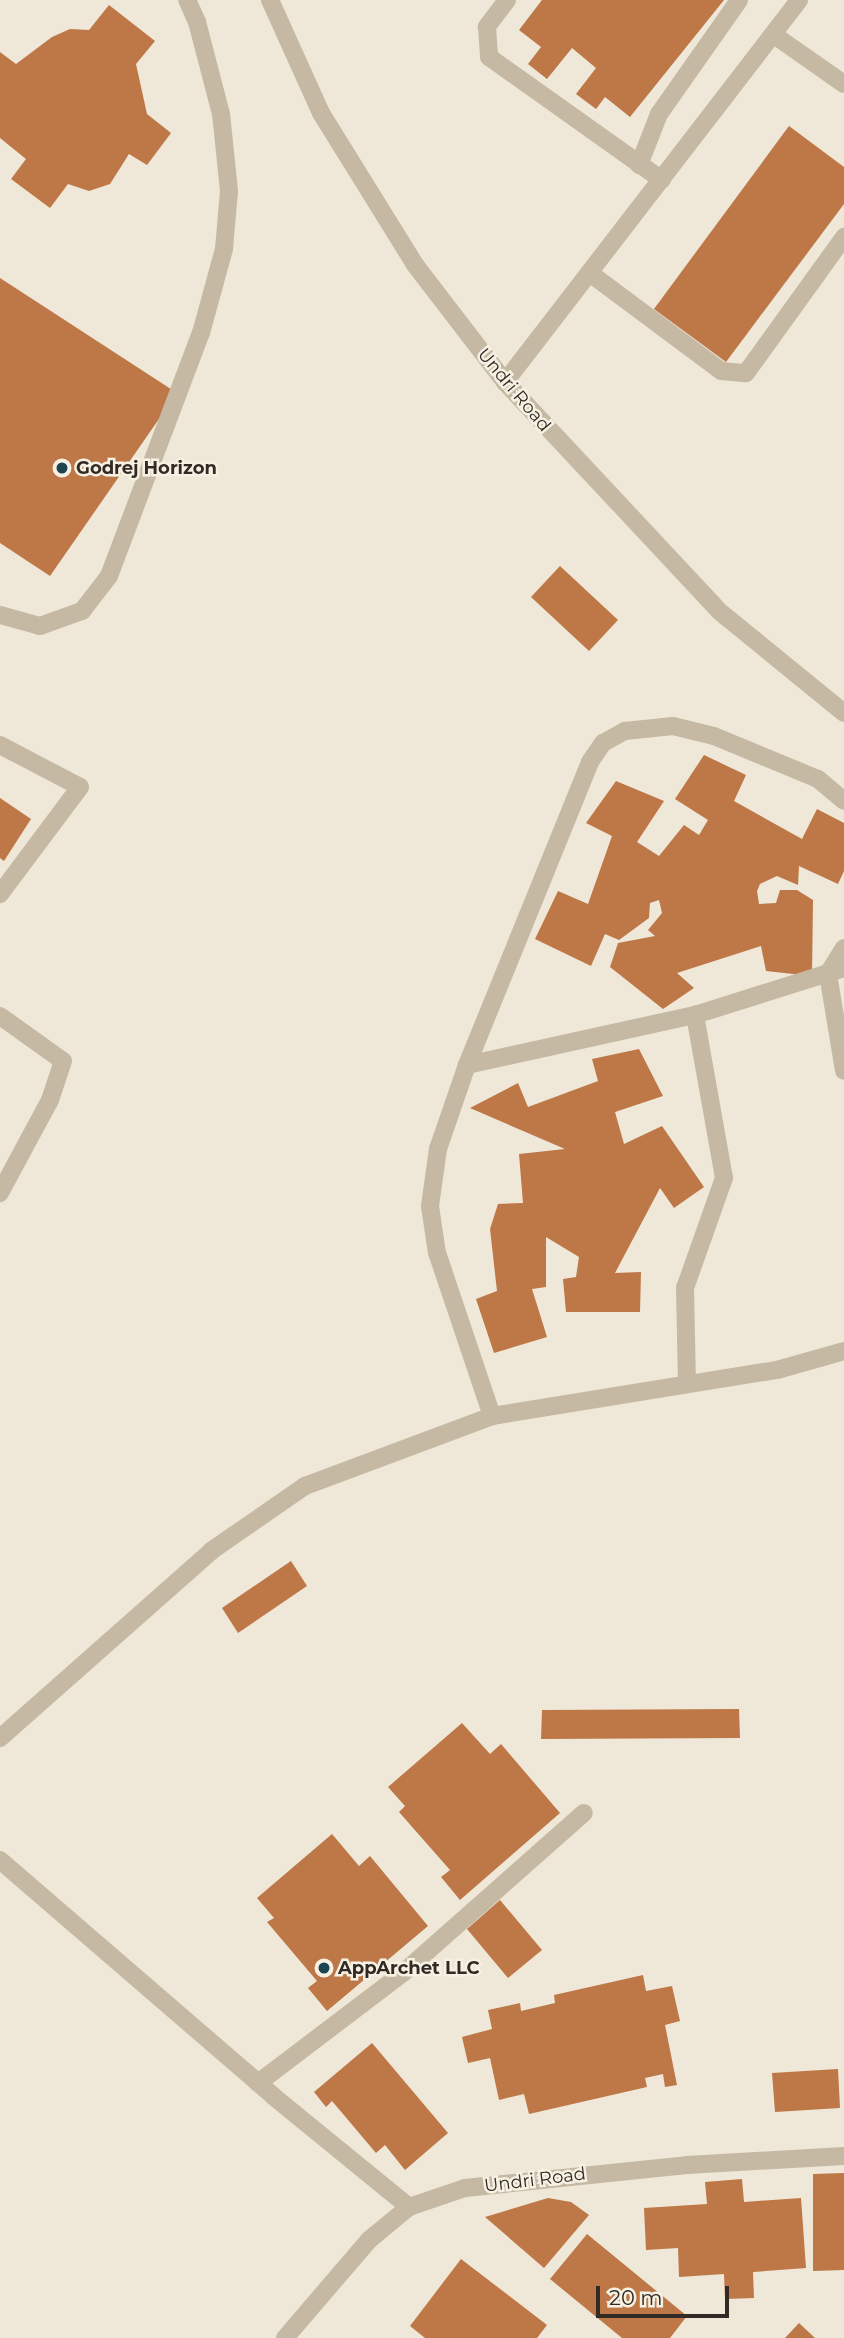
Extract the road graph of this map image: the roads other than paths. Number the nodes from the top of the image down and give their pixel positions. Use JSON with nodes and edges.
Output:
{"nodes":[{"id":1,"x":187,"y":0,"type":"edge"},
{"id":2,"x":270,"y":0,"type":"edge"},
{"id":3,"x":506,"y":0,"type":"edge"},
{"id":4,"x":739,"y":0,"type":"edge"},
{"id":5,"x":799,"y":0,"type":"edge"},
{"id":6,"x":774,"y":35,"type":"junction"},
{"id":7,"x":844,"y":84,"type":"edge"},
{"id":8,"x":639,"y":165,"type":"junction"},
{"id":9,"x":662,"y":180,"type":"junction"},
{"id":10,"x":844,"y":236,"type":"edge"},
{"id":11,"x":591,"y":274,"type":"junction"},
{"id":12,"x":506,"y":382,"type":"junction"},
{"id":13,"x":0,"y":615,"type":"edge"},
{"id":14,"x":844,"y":713,"type":"edge"},
{"id":15,"x":0,"y":745,"type":"edge"},
{"id":16,"x":844,"y":800,"type":"edge"},
{"id":17,"x":0,"y":894,"type":"edge"},
{"id":18,"x":844,"y":948,"type":"edge"},
{"id":19,"x":836,"y":971,"type":"edge"},
{"id":20,"x":695,"y":1015,"type":"junction"},
{"id":21,"x":0,"y":1016,"type":"edge"},
{"id":22,"x":467,"y":1065,"type":"junction"},
{"id":23,"x":844,"y":1071,"type":"edge"},
{"id":24,"x":0,"y":1193,"type":"edge"},
{"id":25,"x":844,"y":1351,"type":"edge"},
{"id":26,"x":687,"y":1384,"type":"junction"},
{"id":27,"x":492,"y":1416,"type":"junction"},
{"id":28,"x":0,"y":1738,"type":"edge"},
{"id":29,"x":584,"y":1813,"type":"dead end"},
{"id":30,"x":0,"y":1860,"type":"edge"},
{"id":31,"x":258,"y":2083,"type":"junction"},
{"id":32,"x":844,"y":2157,"type":"edge"},
{"id":33,"x":409,"y":2207,"type":"junction"},
{"id":34,"x":285,"y":2338,"type":"edge"}],
"edges":[{"from":1,"to":13,"type":"street"},
{"from":2,"to":12,"type":"street","name":"Undri Road"},
{"from":3,"to":8,"type":"street"},
{"from":4,"to":8,"type":"street"},
{"from":5,"to":6,"type":"street"},
{"from":6,"to":7,"type":"street"},
{"from":6,"to":9,"type":"street"},
{"from":8,"to":9,"type":"street"},
{"from":9,"to":11,"type":"street"},
{"from":10,"to":11,"type":"street"},
{"from":11,"to":12,"type":"street"},
{"from":12,"to":14,"type":"street","name":"Undri Road"},
{"from":15,"to":17,"type":"street"},
{"from":16,"to":22,"type":"street"},
{"from":18,"to":19,"type":"street"},
{"from":19,"to":20,"type":"street"},
{"from":19,"to":23,"type":"street"},
{"from":20,"to":22,"type":"street"},
{"from":20,"to":26,"type":"street"},
{"from":21,"to":24,"type":"street"},
{"from":22,"to":27,"type":"street"},
{"from":25,"to":26,"type":"street"},
{"from":26,"to":27,"type":"street"},
{"from":27,"to":28,"type":"street"},
{"from":29,"to":31,"type":"street"},
{"from":30,"to":31,"type":"street"},
{"from":31,"to":33,"type":"street"},
{"from":32,"to":33,"type":"street","name":"Undri Road"},
{"from":33,"to":34,"type":"street","name":"Undri Road"}]}
